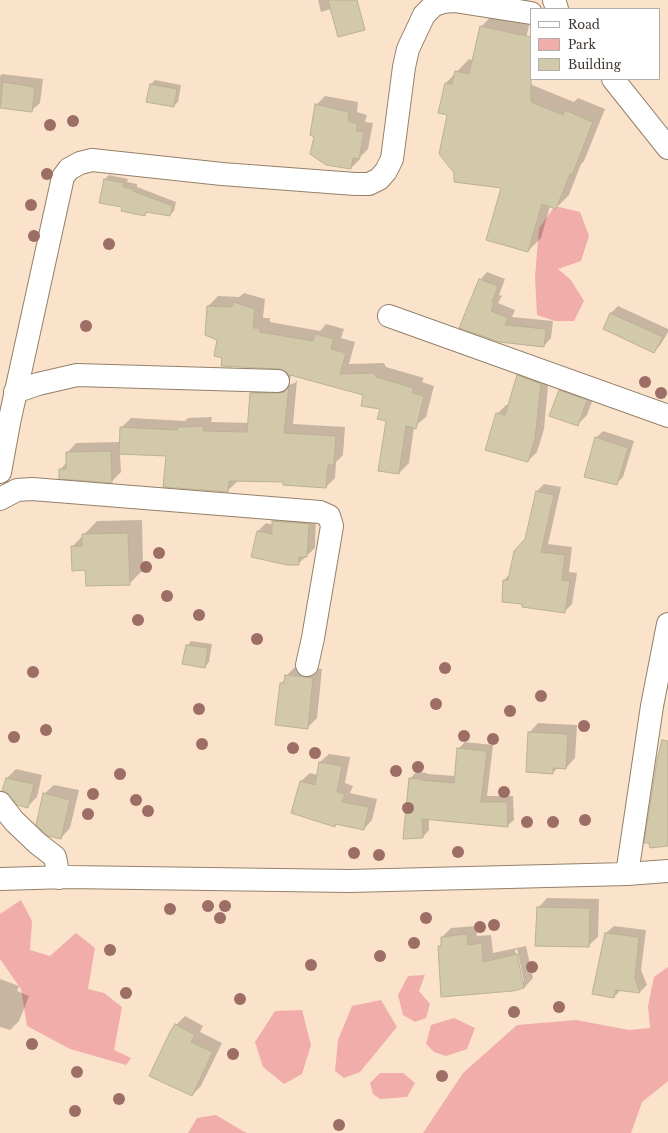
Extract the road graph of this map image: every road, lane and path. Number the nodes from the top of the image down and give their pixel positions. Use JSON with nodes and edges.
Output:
{"nodes":[{"id":1,"x":530,"y":13,"type":"edge"},
{"id":2,"x":614,"y":80,"type":"edge"},
{"id":3,"x":668,"y":148,"type":"edge"},
{"id":4,"x":389,"y":316,"type":"dead end"},
{"id":5,"x":278,"y":381,"type":"dead end"},
{"id":6,"x":15,"y":392,"type":"junction"},
{"id":7,"x":668,"y":416,"type":"edge"},
{"id":8,"x":0,"y":472,"type":"edge"},
{"id":9,"x":0,"y":499,"type":"edge"},
{"id":10,"x":668,"y":624,"type":"edge"},
{"id":11,"x":307,"y":665,"type":"dead end"},
{"id":12,"x":0,"y":803,"type":"edge"},
{"id":13,"x":668,"y":871,"type":"edge"},
{"id":14,"x":627,"y":874,"type":"junction"},
{"id":15,"x":59,"y":878,"type":"junction"},
{"id":16,"x":0,"y":879,"type":"edge"}],
"edges":[{"from":1,"to":6,"type":"street"},
{"from":2,"to":3,"type":"street"},
{"from":4,"to":7,"type":"street"},
{"from":5,"to":6,"type":"street"},
{"from":6,"to":8,"type":"street"},
{"from":9,"to":11,"type":"street"},
{"from":10,"to":14,"type":"street"},
{"from":12,"to":15,"type":"street"},
{"from":13,"to":14,"type":"street"},
{"from":14,"to":15,"type":"street"},
{"from":15,"to":16,"type":"street"}]}
